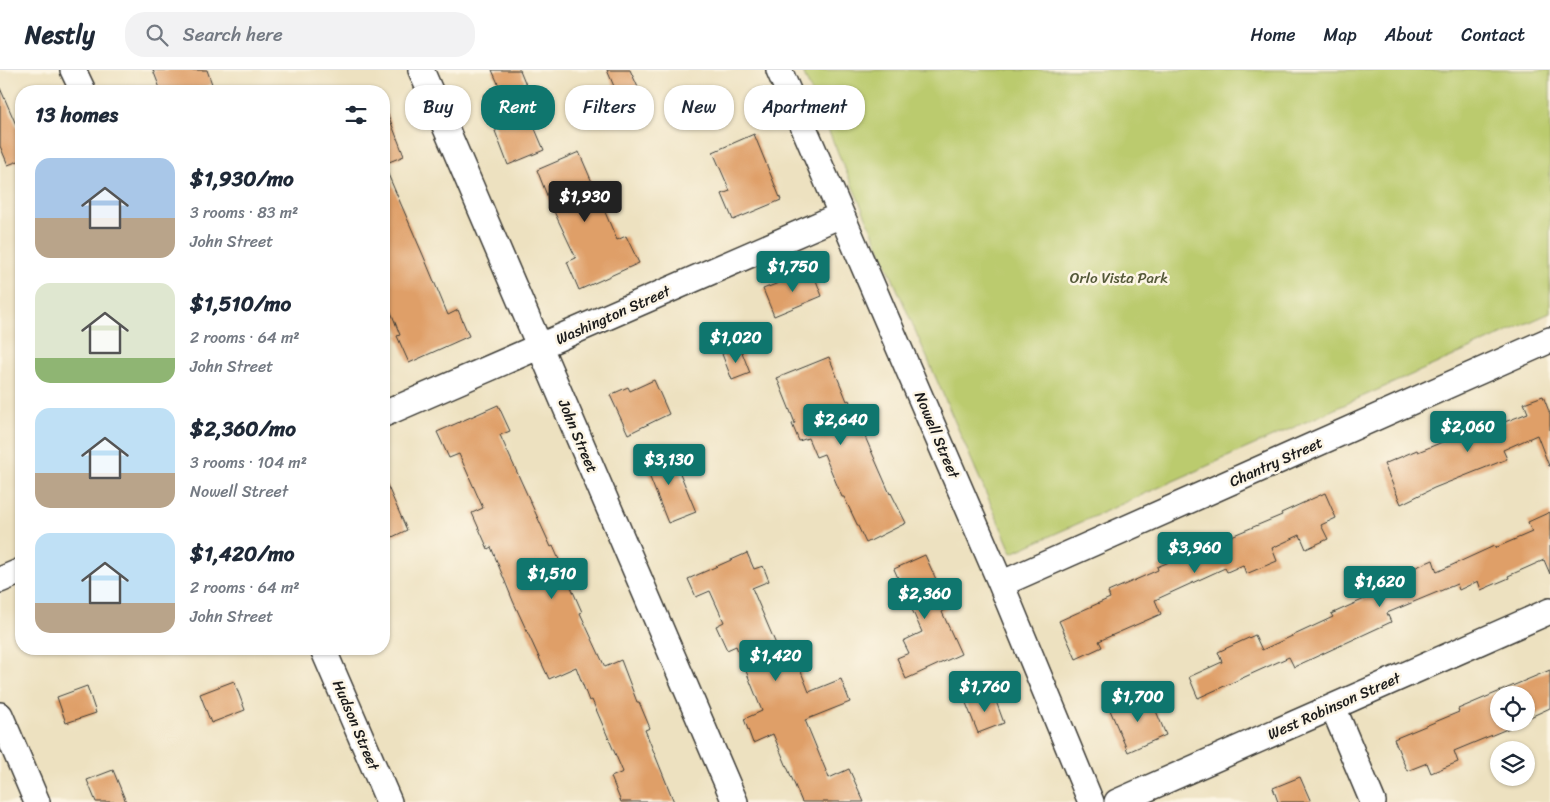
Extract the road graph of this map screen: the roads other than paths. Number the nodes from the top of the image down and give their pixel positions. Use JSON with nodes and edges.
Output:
{"nodes":[{"id":1,"x":73,"y":70,"type":"edge"},
{"id":2,"x":421,"y":70,"type":"edge"},
{"id":3,"x":780,"y":70,"type":"edge"},
{"id":4,"x":79,"y":85,"type":"edge"},
{"id":5,"x":841,"y":215,"type":"junction"},
{"id":6,"x":1550,"y":340,"type":"edge"},
{"id":7,"x":540,"y":347,"type":"junction"},
{"id":8,"x":390,"y":411,"type":"edge"},
{"id":9,"x":15,"y":574,"type":"edge"},
{"id":10,"x":0,"y":580,"type":"edge"},
{"id":11,"x":1001,"y":584,"type":"junction"},
{"id":12,"x":1550,"y":611,"type":"edge"},
{"id":13,"x":326,"y":655,"type":"edge"},
{"id":14,"x":1333,"y":707,"type":"junction"},
{"id":15,"x":0,"y":715,"type":"edge"},
{"id":16,"x":37,"y":802,"type":"edge"},
{"id":17,"x":389,"y":802,"type":"edge"},
{"id":18,"x":735,"y":802,"type":"edge"},
{"id":19,"x":1091,"y":802,"type":"edge"},
{"id":20,"x":1118,"y":802,"type":"edge"},
{"id":21,"x":1373,"y":802,"type":"edge"}],
"edges":[{"from":1,"to":4,"type":"street"},
{"from":2,"to":7,"type":"street","name":"John Street"},
{"from":3,"to":5,"type":"street","name":"Nowell Street"},
{"from":5,"to":7,"type":"street","name":"Washington Street"},
{"from":5,"to":11,"type":"street","name":"Nowell Street"},
{"from":6,"to":11,"type":"street","name":"Chantry Street"},
{"from":7,"to":8,"type":"street","name":"Washington Street"},
{"from":7,"to":18,"type":"street","name":"John Street"},
{"from":9,"to":10,"type":"street"},
{"from":11,"to":19,"type":"street","name":"Nowell Street"},
{"from":12,"to":14,"type":"street","name":"West Robinson Street"},
{"from":13,"to":17,"type":"street","name":"Hudson Street"},
{"from":14,"to":20,"type":"street","name":"West Robinson Street"},
{"from":14,"to":21,"type":"street"},
{"from":15,"to":16,"type":"street"}]}
